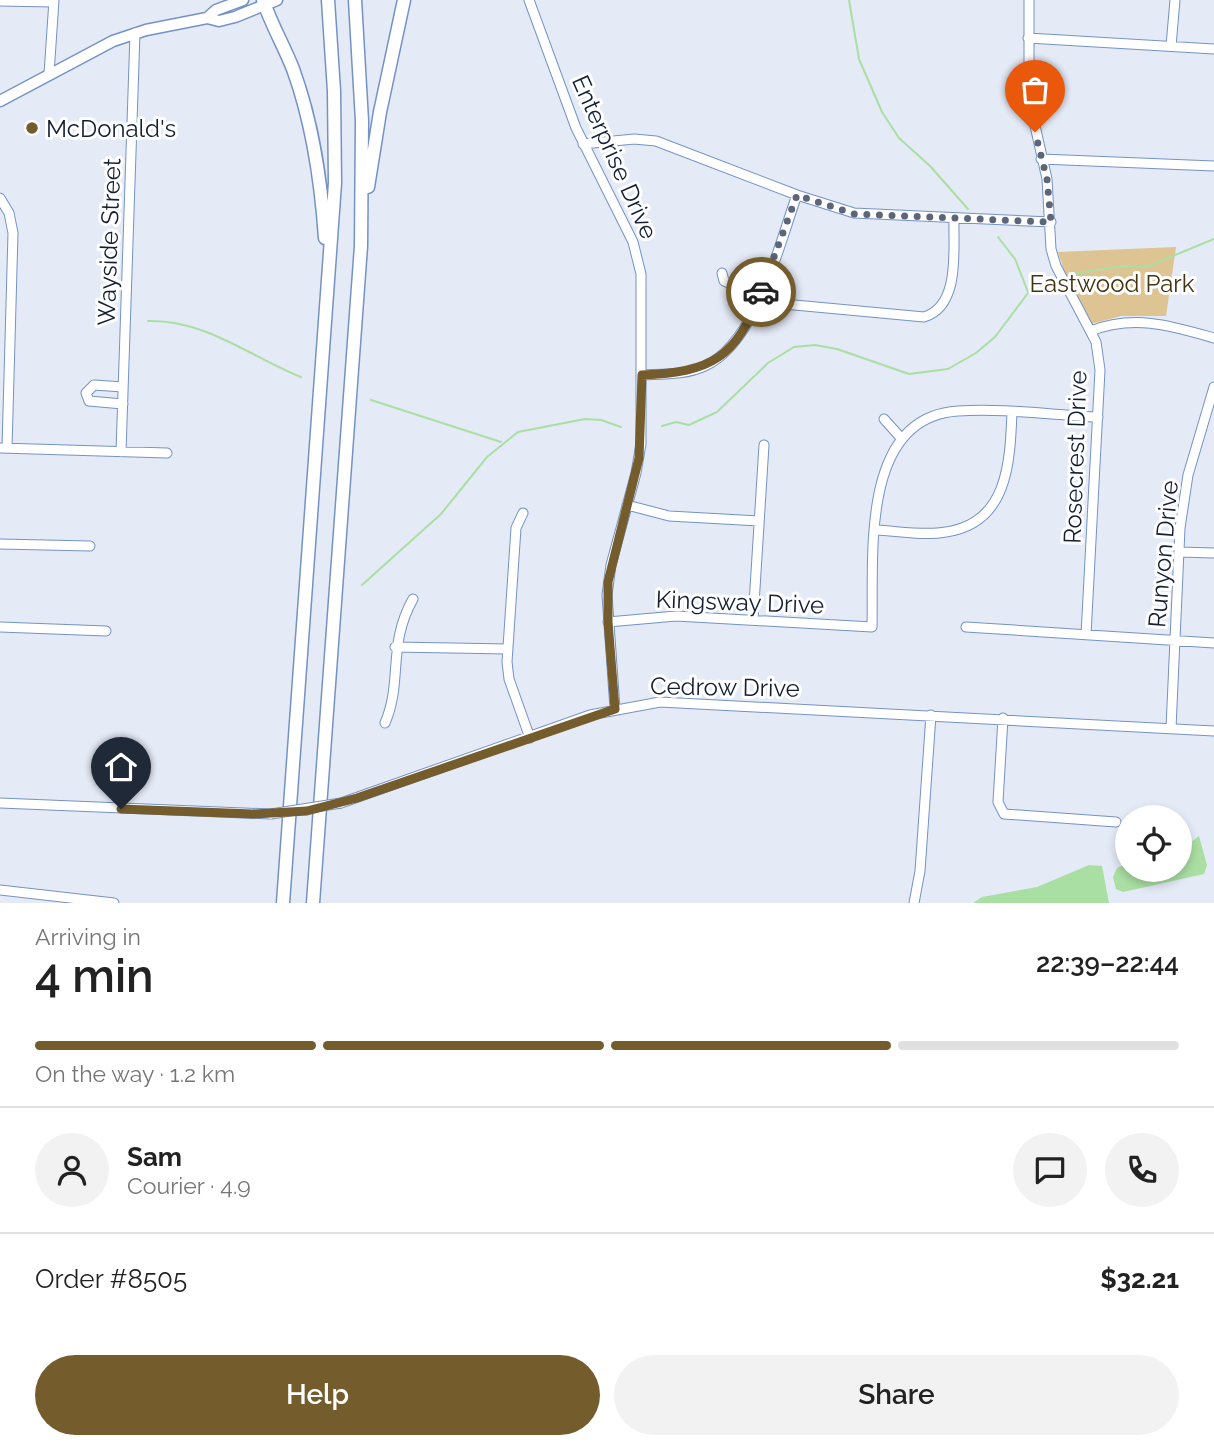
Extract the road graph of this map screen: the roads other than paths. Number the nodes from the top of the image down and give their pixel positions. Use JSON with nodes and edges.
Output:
{"nodes":[{"id":1,"x":243,"y":0,"type":"edge"},
{"id":2,"x":328,"y":0,"type":"edge"},
{"id":3,"x":355,"y":0,"type":"edge"},
{"id":4,"x":404,"y":0,"type":"edge"},
{"id":5,"x":529,"y":0,"type":"edge"},
{"id":6,"x":1029,"y":0,"type":"edge"},
{"id":7,"x":1175,"y":0,"type":"edge"},
{"id":8,"x":0,"y":1,"type":"edge"},
{"id":9,"x":53,"y":1,"type":"edge"},
{"id":10,"x":268,"y":2,"type":"edge"},
{"id":11,"x":207,"y":18,"type":"junction"},
{"id":12,"x":135,"y":33,"type":"junction"},
{"id":13,"x":1028,"y":38,"type":"junction"},
{"id":14,"x":1171,"y":46,"type":"junction"},
{"id":15,"x":1214,"y":49,"type":"edge"},
{"id":16,"x":49,"y":74,"type":"junction"},
{"id":17,"x":0,"y":101,"type":"edge"},
{"id":18,"x":583,"y":144,"type":"junction"},
{"id":19,"x":1041,"y":159,"type":"junction"},
{"id":20,"x":1214,"y":166,"type":"edge"},
{"id":21,"x":797,"y":195,"type":"junction"},
{"id":22,"x":0,"y":198,"type":"edge"},
{"id":23,"x":954,"y":218,"type":"junction"},
{"id":24,"x":1051,"y":222,"type":"junction"},
{"id":25,"x":360,"y":246,"type":"junction"},
{"id":26,"x":722,"y":273,"type":"dead end"},
{"id":27,"x":328,"y":275,"type":"junction"},
{"id":28,"x":759,"y":297,"type":"junction"},
{"id":29,"x":1091,"y":331,"type":"junction"},
{"id":30,"x":1214,"y":338,"type":"edge"},
{"id":31,"x":642,"y":375,"type":"junction"},
{"id":32,"x":123,"y":387,"type":"junction"},
{"id":33,"x":1214,"y":387,"type":"edge"},
{"id":34,"x":123,"y":404,"type":"junction"},
{"id":35,"x":1012,"y":412,"type":"junction"},
{"id":36,"x":1098,"y":417,"type":"junction"},
{"id":37,"x":884,"y":419,"type":"dead end"},
{"id":38,"x":902,"y":439,"type":"junction"},
{"id":39,"x":764,"y":445,"type":"dead end"},
{"id":40,"x":4,"y":448,"type":"edge"},
{"id":41,"x":121,"y":452,"type":"junction"},
{"id":42,"x":167,"y":453,"type":"dead end"},
{"id":43,"x":627,"y":505,"type":"junction"},
{"id":44,"x":523,"y":513,"type":"dead end"},
{"id":45,"x":759,"y":521,"type":"junction"},
{"id":46,"x":876,"y":530,"type":"junction"},
{"id":47,"x":0,"y":544,"type":"edge"},
{"id":48,"x":90,"y":546,"type":"dead end"},
{"id":49,"x":1179,"y":552,"type":"junction"},
{"id":50,"x":1214,"y":553,"type":"edge"},
{"id":51,"x":413,"y":599,"type":"dead end"},
{"id":52,"x":752,"y":620,"type":"junction"},
{"id":53,"x":608,"y":622,"type":"junction"},
{"id":54,"x":0,"y":627,"type":"edge"},
{"id":55,"x":966,"y":627,"type":"dead end"},
{"id":56,"x":106,"y":631,"type":"dead end"},
{"id":57,"x":1086,"y":635,"type":"junction"},
{"id":58,"x":1175,"y":640,"type":"junction"},
{"id":59,"x":1214,"y":643,"type":"edge"},
{"id":60,"x":395,"y":647,"type":"junction"},
{"id":61,"x":508,"y":649,"type":"junction"},
{"id":62,"x":615,"y":709,"type":"junction"},
{"id":63,"x":931,"y":715,"type":"junction"},
{"id":64,"x":1003,"y":718,"type":"junction"},
{"id":65,"x":385,"y":723,"type":"dead end"},
{"id":66,"x":1171,"y":728,"type":"junction"},
{"id":67,"x":1214,"y":731,"type":"edge"},
{"id":68,"x":530,"y":738,"type":"junction"},
{"id":69,"x":0,"y":803,"type":"edge"},
{"id":70,"x":1115,"y":822,"type":"edge"},
{"id":71,"x":0,"y":890,"type":"edge"},
{"id":72,"x":114,"y":903,"type":"edge"},
{"id":73,"x":283,"y":903,"type":"edge"},
{"id":74,"x":313,"y":903,"type":"edge"},
{"id":75,"x":914,"y":903,"type":"edge"}],
"edges":[{"from":1,"to":11,"type":"main road"},
{"from":2,"to":27,"type":"highway"},
{"from":3,"to":25,"type":"highway"},
{"from":4,"to":25,"type":"highway"},
{"from":5,"to":18,"type":"street","name":"Enterprise Drive"},
{"from":6,"to":13,"type":"street","name":"Rosecrest Drive"},
{"from":7,"to":14,"type":"street"},
{"from":8,"to":9,"type":"street"},
{"from":9,"to":16,"type":"street"},
{"from":10,"to":11,"type":"main road"},
{"from":10,"to":27,"type":"highway"},
{"from":11,"to":12,"type":"main road"},
{"from":12,"to":16,"type":"main road"},
{"from":12,"to":32,"type":"street","name":"Wayside Street"},
{"from":13,"to":14,"type":"street"},
{"from":13,"to":19,"type":"street","name":"Rosecrest Drive"},
{"from":14,"to":15,"type":"street"},
{"from":16,"to":17,"type":"main road"},
{"from":18,"to":21,"type":"street"},
{"from":18,"to":31,"type":"street","name":"Enterprise Drive"},
{"from":19,"to":20,"type":"street"},
{"from":19,"to":24,"type":"street","name":"Rosecrest Drive"},
{"from":21,"to":23,"type":"street"},
{"from":21,"to":28,"type":"street"},
{"from":22,"to":40,"type":"street"},
{"from":23,"to":24,"type":"street"},
{"from":23,"to":28,"type":"street"},
{"from":24,"to":29,"type":"street","name":"Rosecrest Drive"},
{"from":25,"to":74,"type":"highway"},
{"from":26,"to":28,"type":"street"},
{"from":27,"to":73,"type":"highway"},
{"from":28,"to":31,"type":"street"},
{"from":29,"to":30,"type":"street"},
{"from":29,"to":36,"type":"street","name":"Rosecrest Drive"},
{"from":31,"to":43,"type":"street","name":"Enterprise Drive"},
{"from":32,"to":34,"type":"street","name":"Wayside Street"},
{"from":32,"to":34,"type":"street"},
{"from":33,"to":49,"type":"street","name":"Runyon Drive"},
{"from":34,"to":41,"type":"street","name":"Wayside Street"},
{"from":35,"to":36,"type":"street"},
{"from":35,"to":38,"type":"street"},
{"from":35,"to":46,"type":"street"},
{"from":36,"to":57,"type":"street","name":"Rosecrest Drive"},
{"from":37,"to":38,"type":"street"},
{"from":38,"to":46,"type":"street"},
{"from":39,"to":45,"type":"street"},
{"from":40,"to":41,"type":"street"},
{"from":41,"to":42,"type":"street"},
{"from":43,"to":45,"type":"street"},
{"from":43,"to":53,"type":"street","name":"Enterprise Drive"},
{"from":44,"to":61,"type":"street"},
{"from":45,"to":52,"type":"street"},
{"from":46,"to":52,"type":"street","name":"Kingsway Drive"},
{"from":47,"to":48,"type":"street"},
{"from":49,"to":50,"type":"street"},
{"from":49,"to":58,"type":"street","name":"Runyon Drive"},
{"from":51,"to":60,"type":"street"},
{"from":52,"to":53,"type":"street","name":"Kingsway Drive"},
{"from":53,"to":62,"type":"street","name":"Enterprise Drive"},
{"from":54,"to":56,"type":"street"},
{"from":55,"to":57,"type":"street"},
{"from":57,"to":58,"type":"street"},
{"from":58,"to":59,"type":"street"},
{"from":58,"to":66,"type":"street","name":"Runyon Drive"},
{"from":60,"to":61,"type":"street"},
{"from":60,"to":65,"type":"street"},
{"from":61,"to":68,"type":"street"},
{"from":62,"to":63,"type":"street","name":"Cedrow Drive"},
{"from":62,"to":68,"type":"street","name":"Cedrow Drive"},
{"from":63,"to":64,"type":"street","name":"Cedrow Drive"},
{"from":63,"to":75,"type":"street"},
{"from":64,"to":66,"type":"street","name":"Cedrow Drive"},
{"from":64,"to":70,"type":"street"},
{"from":66,"to":67,"type":"street","name":"Cedrow Drive"},
{"from":68,"to":69,"type":"street","name":"Cedrow Drive","bridge":true},
{"from":71,"to":72,"type":"street"}]}
